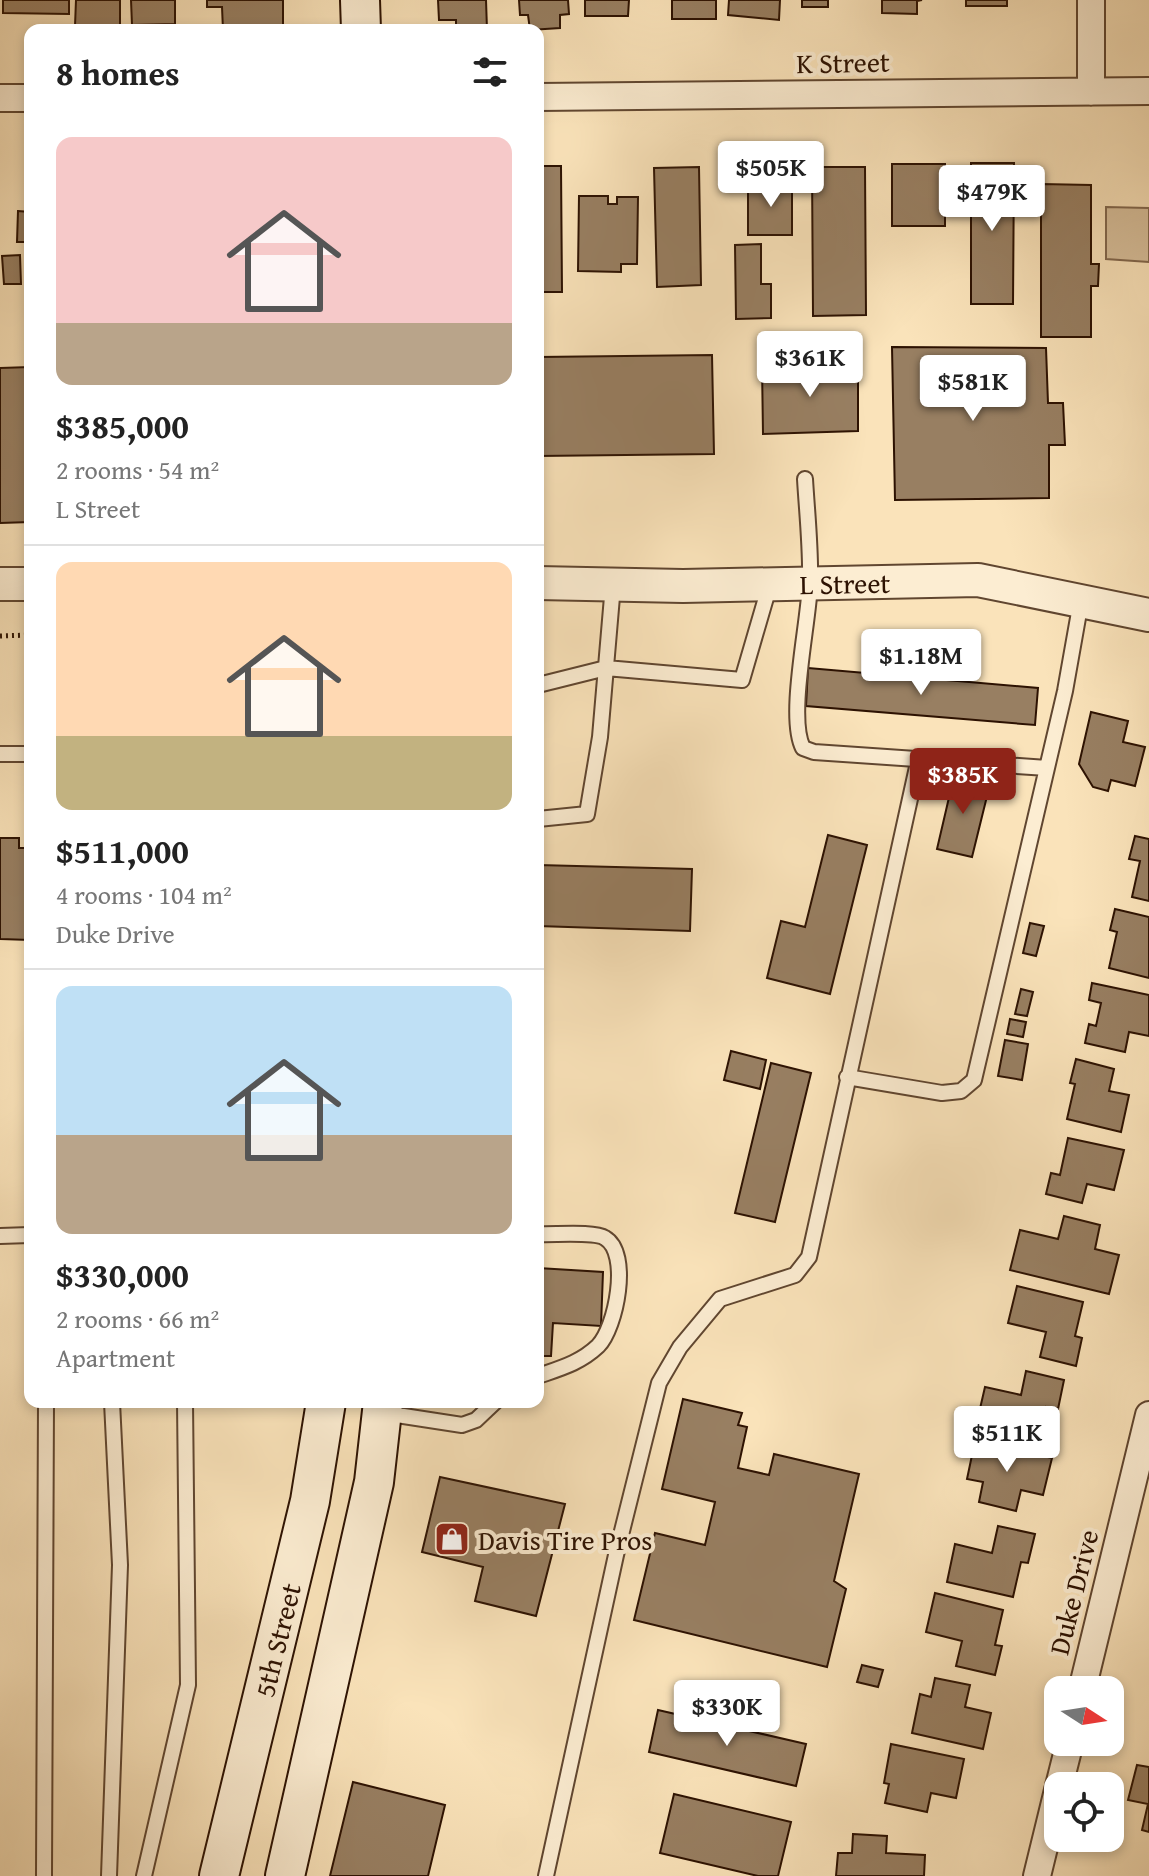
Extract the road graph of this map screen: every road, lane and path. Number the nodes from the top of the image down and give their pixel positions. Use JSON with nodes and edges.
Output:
{"nodes":[{"id":1,"x":360,"y":0,"type":"edge"},
{"id":2,"x":1091,"y":0,"type":"edge"},
{"id":3,"x":361,"y":24,"type":"edge"},
{"id":4,"x":1149,"y":91,"type":"edge"},
{"id":5,"x":1091,"y":92,"type":"junction"},
{"id":6,"x":544,"y":97,"type":"edge"},
{"id":7,"x":0,"y":98,"type":"edge"},
{"id":8,"x":24,"y":98,"type":"edge"},
{"id":9,"x":805,"y":479,"type":"dead end"},
{"id":10,"x":544,"y":583,"type":"edge"},
{"id":11,"x":810,"y":583,"type":"junction"},
{"id":12,"x":0,"y":584,"type":"edge"},
{"id":13,"x":24,"y":584,"type":"edge"},
{"id":14,"x":770,"y":584,"type":"junction"},
{"id":15,"x":613,"y":585,"type":"junction"},
{"id":16,"x":1081,"y":599,"type":"junction"},
{"id":17,"x":1149,"y":615,"type":"edge"},
{"id":18,"x":24,"y":635,"type":"edge"},
{"id":19,"x":0,"y":636,"type":"edge"},
{"id":20,"x":606,"y":668,"type":"junction"},
{"id":21,"x":544,"y":684,"type":"edge"},
{"id":22,"x":0,"y":754,"type":"edge"},
{"id":23,"x":24,"y":754,"type":"edge"},
{"id":24,"x":919,"y":758,"type":"junction"},
{"id":25,"x":1047,"y":768,"type":"junction"},
{"id":26,"x":544,"y":818,"type":"edge"},
{"id":27,"x":847,"y":1077,"type":"junction"},
{"id":28,"x":544,"y":1234,"type":"edge"},
{"id":29,"x":24,"y":1235,"type":"edge"},
{"id":30,"x":0,"y":1236,"type":"edge"},
{"id":31,"x":544,"y":1374,"type":"edge"},
{"id":32,"x":46,"y":1408,"type":"edge"},
{"id":33,"x":112,"y":1408,"type":"edge"},
{"id":34,"x":185,"y":1408,"type":"edge"},
{"id":35,"x":325,"y":1408,"type":"edge"},
{"id":36,"x":383,"y":1408,"type":"edge"},
{"id":37,"x":489,"y":1408,"type":"edge"},
{"id":38,"x":1149,"y":1415,"type":"edge"},
{"id":39,"x":1085,"y":1676,"type":"edge"},
{"id":40,"x":1044,"y":1847,"type":"edge"},
{"id":41,"x":44,"y":1876,"type":"edge"},
{"id":42,"x":109,"y":1876,"type":"edge"},
{"id":43,"x":144,"y":1876,"type":"edge"},
{"id":44,"x":219,"y":1876,"type":"edge"},
{"id":45,"x":285,"y":1876,"type":"edge"},
{"id":46,"x":546,"y":1876,"type":"edge"},
{"id":47,"x":1037,"y":1876,"type":"edge"}],
"edges":[{"from":1,"to":3,"type":"main road"},
{"from":2,"to":5,"type":"street"},
{"from":4,"to":5,"type":"street","name":"K Street"},
{"from":5,"to":6,"type":"street","name":"K Street"},
{"from":7,"to":8,"type":"street"},
{"from":9,"to":11,"type":"lane"},
{"from":10,"to":15,"type":"street","name":"L Street"},
{"from":11,"to":14,"type":"street","name":"L Street"},
{"from":11,"to":16,"type":"street","name":"L Street"},
{"from":11,"to":24,"type":"lane"},
{"from":12,"to":13,"type":"street"},
{"from":14,"to":15,"type":"street","name":"L Street"},
{"from":14,"to":20,"type":"lane"},
{"from":15,"to":20,"type":"lane"},
{"from":16,"to":17,"type":"street","name":"L Street"},
{"from":16,"to":25,"type":"lane"},
{"from":18,"to":19,"type":"path"},
{"from":20,"to":21,"type":"lane"},
{"from":20,"to":26,"type":"lane"},
{"from":22,"to":23,"type":"lane"},
{"from":24,"to":25,"type":"lane"},
{"from":24,"to":27,"type":"lane"},
{"from":25,"to":27,"type":"lane"},
{"from":27,"to":46,"type":"lane"},
{"from":28,"to":31,"type":"lane"},
{"from":29,"to":30,"type":"lane"},
{"from":32,"to":41,"type":"lane"},
{"from":33,"to":42,"type":"lane"},
{"from":34,"to":43,"type":"lane"},
{"from":35,"to":44,"type":"main road","name":"5th Street"},
{"from":36,"to":37,"type":"lane"},
{"from":36,"to":45,"type":"main road"},
{"from":38,"to":39,"type":"street","name":"Duke Drive"},
{"from":40,"to":47,"type":"street"}]}
